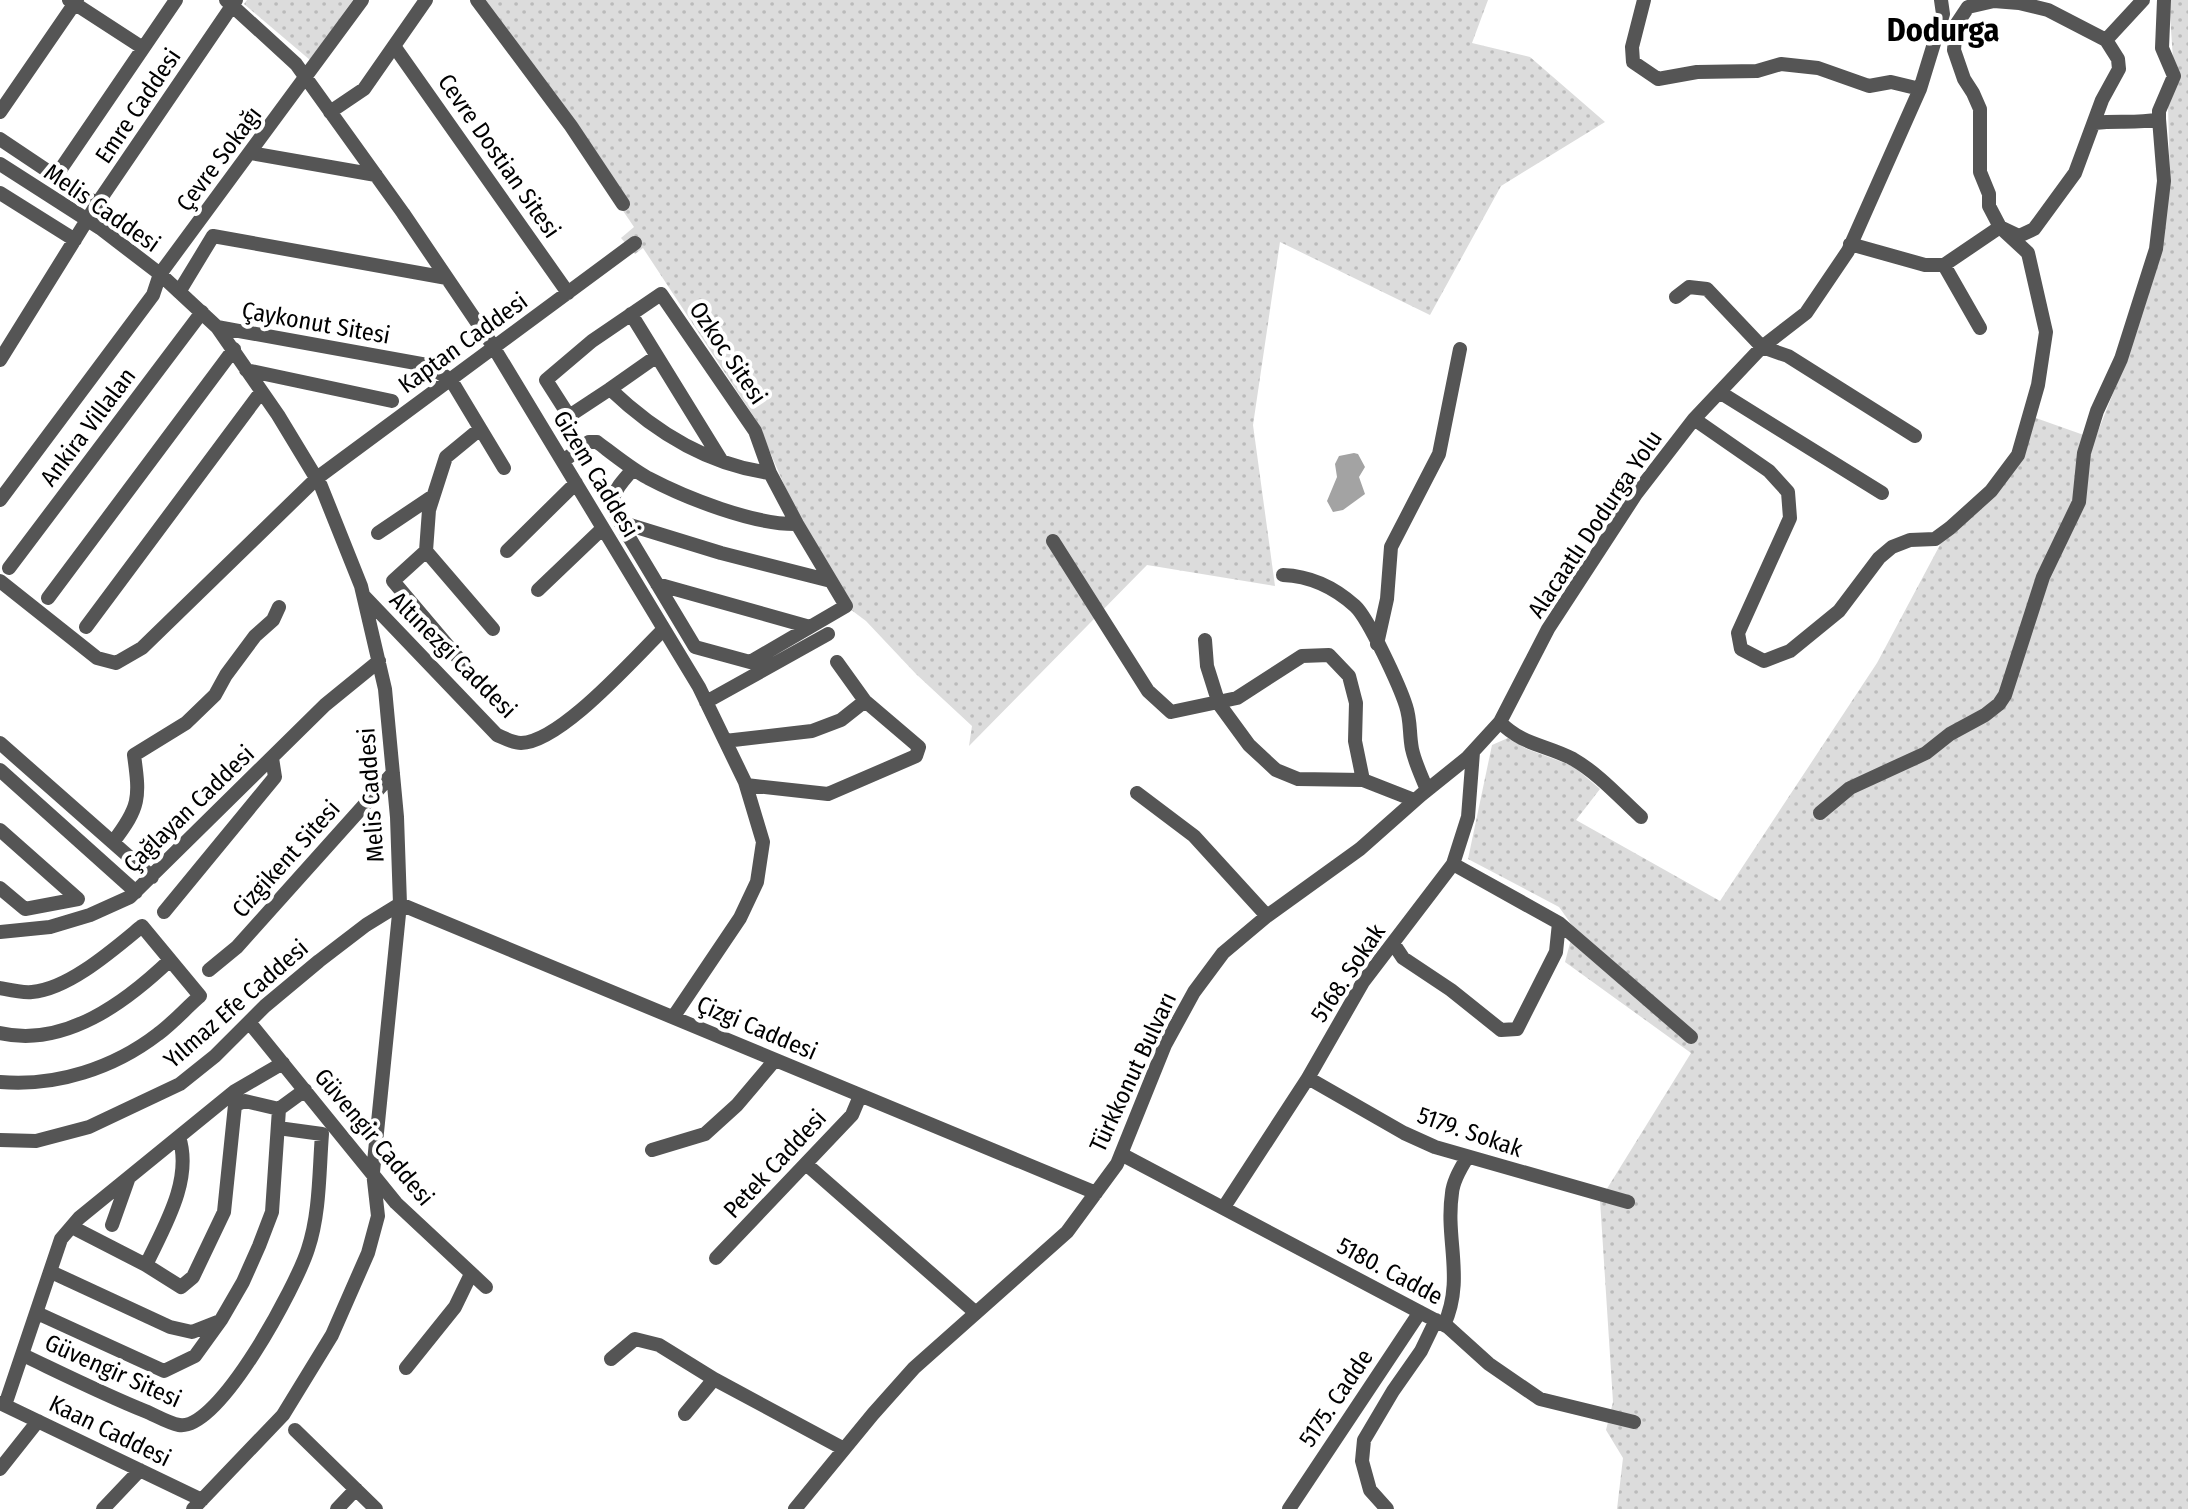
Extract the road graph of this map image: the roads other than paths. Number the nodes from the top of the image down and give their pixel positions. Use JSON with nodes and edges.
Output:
{"nodes":[{"id":1,"x":176,"y":0,"type":"edge"},
{"id":2,"x":362,"y":0,"type":"edge"},
{"id":3,"x":426,"y":0,"type":"edge"},
{"id":4,"x":477,"y":0,"type":"edge"},
{"id":5,"x":1644,"y":0,"type":"edge"},
{"id":6,"x":2143,"y":0,"type":"edge"},
{"id":7,"x":2164,"y":0,"type":"edge"},
{"id":8,"x":73,"y":1,"type":"edge"},
{"id":9,"x":231,"y":2,"type":"edge"},
{"id":10,"x":1970,"y":3,"type":"edge"},
{"id":11,"x":1942,"y":7,"type":"edge"},
{"id":12,"x":2106,"y":40,"type":"junction"},
{"id":13,"x":394,"y":46,"type":"junction"},
{"id":14,"x":143,"y":48,"type":"junction"},
{"id":15,"x":2181,"y":76,"type":"edge"},
{"id":16,"x":306,"y":78,"type":"junction"},
{"id":17,"x":1920,"y":89,"type":"junction"},
{"id":18,"x":0,"y":112,"type":"edge"},
{"id":19,"x":330,"y":112,"type":"junction"},
{"id":20,"x":2159,"y":119,"type":"junction"},
{"id":21,"x":2095,"y":123,"type":"junction"},
{"id":22,"x":0,"y":139,"type":"edge"},
{"id":23,"x":251,"y":153,"type":"junction"},
{"id":24,"x":1,"y":166,"type":"edge"},
{"id":25,"x":376,"y":175,"type":"junction"},
{"id":26,"x":56,"y":176,"type":"junction"},
{"id":27,"x":0,"y":193,"type":"edge"},
{"id":28,"x":97,"y":204,"type":"junction"},
{"id":29,"x":623,"y":204,"type":"dead end"},
{"id":30,"x":88,"y":220,"type":"junction"},
{"id":31,"x":2000,"y":227,"type":"junction"},
{"id":32,"x":75,"y":240,"type":"junction"},
{"id":33,"x":635,"y":243,"type":"dead end"},
{"id":34,"x":1850,"y":244,"type":"junction"},
{"id":35,"x":1944,"y":265,"type":"junction"},
{"id":36,"x":160,"y":274,"type":"junction"},
{"id":37,"x":447,"y":278,"type":"junction"},
{"id":38,"x":179,"y":292,"type":"junction"},
{"id":39,"x":568,"y":293,"type":"junction"},
{"id":40,"x":1676,"y":297,"type":"dead end"},
{"id":41,"x":202,"y":312,"type":"junction"},
{"id":42,"x":631,"y":314,"type":"junction"},
{"id":43,"x":217,"y":327,"type":"junction"},
{"id":44,"x":1980,"y":328,"type":"dead end"},
{"id":45,"x":1762,"y":347,"type":"junction"},
{"id":46,"x":494,"y":348,"type":"junction"},
{"id":47,"x":234,"y":349,"type":"junction"},
{"id":48,"x":1460,"y":349,"type":"dead end"},
{"id":49,"x":657,"y":356,"type":"junction"},
{"id":50,"x":0,"y":360,"type":"edge"},
{"id":51,"x":246,"y":370,"type":"junction"},
{"id":52,"x":451,"y":380,"type":"junction"},
{"id":53,"x":610,"y":389,"type":"junction"},
{"id":54,"x":261,"y":392,"type":"junction"},
{"id":55,"x":1721,"y":393,"type":"junction"},
{"id":56,"x":392,"y":401,"type":"dead end"},
{"id":57,"x":1694,"y":419,"type":"junction"},
{"id":58,"x":480,"y":429,"type":"junction"},
{"id":59,"x":1915,"y":436,"type":"dead end"},
{"id":60,"x":721,"y":460,"type":"junction"},
{"id":61,"x":563,"y":461,"type":"junction"},
{"id":62,"x":504,"y":468,"type":"dead end"},
{"id":63,"x":633,"y":469,"type":"junction"},
{"id":64,"x":770,"y":473,"type":"junction"},
{"id":65,"x":317,"y":478,"type":"junction"},
{"id":66,"x":576,"y":483,"type":"junction"},
{"id":67,"x":1882,"y":493,"type":"dead end"},
{"id":68,"x":433,"y":496,"type":"junction"},
{"id":69,"x":0,"y":500,"type":"edge"},
{"id":70,"x":620,"y":522,"type":"junction"},
{"id":71,"x":797,"y":524,"type":"junction"},
{"id":72,"x":603,"y":528,"type":"junction"},
{"id":73,"x":378,"y":533,"type":"dead end"},
{"id":74,"x":1053,"y":541,"type":"dead end"},
{"id":75,"x":426,"y":551,"type":"junction"},
{"id":76,"x":507,"y":551,"type":"dead end"},
{"id":77,"x":9,"y":568,"type":"dead end"},
{"id":78,"x":1283,"y":575,"type":"dead end"},
{"id":79,"x":0,"y":581,"type":"edge"},
{"id":80,"x":831,"y":581,"type":"junction"},
{"id":81,"x":657,"y":584,"type":"junction"},
{"id":82,"x":538,"y":590,"type":"dead end"},
{"id":83,"x":363,"y":595,"type":"junction"},
{"id":84,"x":48,"y":598,"type":"dead end"},
{"id":85,"x":279,"y":607,"type":"dead end"},
{"id":86,"x":86,"y":627,"type":"dead end"},
{"id":87,"x":810,"y":627,"type":"junction"},
{"id":88,"x":493,"y":629,"type":"dead end"},
{"id":89,"x":664,"y":629,"type":"junction"},
{"id":90,"x":828,"y":634,"type":"dead end"},
{"id":91,"x":1205,"y":640,"type":"dead end"},
{"id":92,"x":1377,"y":644,"type":"junction"},
{"id":93,"x":379,"y":661,"type":"junction"},
{"id":94,"x":837,"y":662,"type":"dead end"},
{"id":95,"x":465,"y":666,"type":"dead end"},
{"id":96,"x":865,"y":701,"type":"junction"},
{"id":97,"x":706,"y":702,"type":"junction"},
{"id":98,"x":1219,"y":704,"type":"junction"},
{"id":99,"x":1500,"y":722,"type":"junction"},
{"id":100,"x":725,"y":741,"type":"junction"},
{"id":101,"x":0,"y":743,"type":"edge"},
{"id":102,"x":1473,"y":752,"type":"junction"},
{"id":103,"x":272,"y":758,"type":"junction"},
{"id":104,"x":0,"y":770,"type":"edge"},
{"id":105,"x":393,"y":773,"type":"junction"},
{"id":106,"x":1363,"y":780,"type":"junction"},
{"id":107,"x":746,"y":785,"type":"junction"},
{"id":108,"x":1427,"y":790,"type":"junction"},
{"id":109,"x":1137,"y":793,"type":"dead end"},
{"id":110,"x":1414,"y":800,"type":"junction"},
{"id":111,"x":1820,"y":813,"type":"dead end"},
{"id":112,"x":1641,"y":817,"type":"dead end"},
{"id":113,"x":0,"y":830,"type":"edge"},
{"id":114,"x":113,"y":842,"type":"junction"},
{"id":115,"x":1453,"y":864,"type":"junction"},
{"id":116,"x":152,"y":877,"type":"junction"},
{"id":117,"x":0,"y":888,"type":"edge"},
{"id":118,"x":136,"y":892,"type":"junction"},
{"id":119,"x":400,"y":904,"type":"junction"},
{"id":120,"x":164,"y":912,"type":"dead end"},
{"id":121,"x":1267,"y":916,"type":"junction"},
{"id":122,"x":1559,"y":923,"type":"junction"},
{"id":123,"x":0,"y":932,"type":"edge"},
{"id":124,"x":1393,"y":943,"type":"junction"},
{"id":125,"x":170,"y":960,"type":"junction"},
{"id":126,"x":209,"y":970,"type":"dead end"},
{"id":127,"x":0,"y":988,"type":"edge"},
{"id":128,"x":674,"y":1016,"type":"junction"},
{"id":129,"x":249,"y":1022,"type":"junction"},
{"id":130,"x":0,"y":1033,"type":"edge"},
{"id":131,"x":1691,"y":1037,"type":"dead end"},
{"id":132,"x":775,"y":1060,"type":"junction"},
{"id":133,"x":283,"y":1063,"type":"junction"},
{"id":134,"x":1308,"y":1078,"type":"junction"},
{"id":135,"x":0,"y":1082,"type":"edge"},
{"id":136,"x":305,"y":1090,"type":"junction"},
{"id":137,"x":860,"y":1096,"type":"junction"},
{"id":138,"x":279,"y":1109,"type":"junction"},
{"id":139,"x":278,"y":1128,"type":"junction"},
{"id":140,"x":179,"y":1137,"type":"junction"},
{"id":141,"x":0,"y":1140,"type":"edge"},
{"id":142,"x":652,"y":1150,"type":"dead end"},
{"id":143,"x":1121,"y":1154,"type":"junction"},
{"id":144,"x":1467,"y":1158,"type":"junction"},
{"id":145,"x":806,"y":1164,"type":"junction"},
{"id":146,"x":373,"y":1172,"type":"junction"},
{"id":147,"x":129,"y":1177,"type":"junction"},
{"id":148,"x":1096,"y":1193,"type":"junction"},
{"id":149,"x":1628,"y":1202,"type":"dead end"},
{"id":150,"x":1224,"y":1207,"type":"junction"},
{"id":151,"x":112,"y":1225,"type":"dead end"},
{"id":152,"x":72,"y":1227,"type":"junction"},
{"id":153,"x":716,"y":1258,"type":"dead end"},
{"id":154,"x":146,"y":1265,"type":"junction"},
{"id":155,"x":51,"y":1272,"type":"junction"},
{"id":156,"x":471,"y":1274,"type":"junction"},
{"id":157,"x":486,"y":1287,"type":"dead end"},
{"id":158,"x":1420,"y":1312,"type":"junction"},
{"id":159,"x":37,"y":1313,"type":"junction"},
{"id":160,"x":976,"y":1313,"type":"junction"},
{"id":161,"x":221,"y":1320,"type":"junction"},
{"id":162,"x":1440,"y":1323,"type":"junction"},
{"id":163,"x":23,"y":1355,"type":"junction"},
{"id":164,"x":611,"y":1359,"type":"dead end"},
{"id":165,"x":406,"y":1368,"type":"dead end"},
{"id":166,"x":714,"y":1379,"type":"junction"},
{"id":167,"x":2,"y":1404,"type":"edge"},
{"id":168,"x":685,"y":1414,"type":"dead end"},
{"id":169,"x":38,"y":1421,"type":"junction"},
{"id":170,"x":1634,"y":1422,"type":"dead end"},
{"id":171,"x":295,"y":1430,"type":"dead end"},
{"id":172,"x":844,"y":1449,"type":"junction"},
{"id":173,"x":0,"y":1469,"type":"edge"},
{"id":174,"x":140,"y":1470,"type":"junction"},
{"id":175,"x":356,"y":1489,"type":"junction"},
{"id":176,"x":197,"y":1504,"type":"edge"},
{"id":177,"x":103,"y":1509,"type":"edge"},
{"id":178,"x":337,"y":1509,"type":"edge"},
{"id":179,"x":376,"y":1509,"type":"edge"},
{"id":180,"x":795,"y":1509,"type":"edge"},
{"id":181,"x":1289,"y":1509,"type":"edge"},
{"id":182,"x":1387,"y":1509,"type":"edge"}],
"edges":[{"from":1,"to":14,"type":"street"},
{"from":2,"to":16,"type":"street","name":"Çevre Sokağı"},
{"from":3,"to":13,"type":"street"},
{"from":4,"to":29,"type":"street"},
{"from":5,"to":17,"type":"street"},
{"from":6,"to":12,"type":"street"},
{"from":7,"to":15,"type":"street"},
{"from":8,"to":14,"type":"street"},
{"from":8,"to":18,"type":"street"},
{"from":9,"to":16,"type":"street","name":"Gizem Caddesi"},
{"from":9,"to":28,"type":"street","name":"Emre Caddesi"},
{"from":10,"to":11,"type":"street"},
{"from":10,"to":12,"type":"street"},
{"from":10,"to":31,"type":"street"},
{"from":11,"to":17,"type":"street","name":"Alacaatlı Dodurga Yolu"},
{"from":12,"to":21,"type":"street"},
{"from":13,"to":19,"type":"street"},
{"from":13,"to":39,"type":"street","name":"Cevre Dostian Sitesi"},
{"from":14,"to":26,"type":"street"},
{"from":15,"to":20,"type":"street"},
{"from":16,"to":19,"type":"street","name":"Gizem Caddesi"},
{"from":16,"to":23,"type":"street","name":"Çevre Sokağı"},
{"from":17,"to":34,"type":"street","name":"Alacaatlı Dodurga Yolu"},
{"from":19,"to":25,"type":"street","name":"Gizem Caddesi"},
{"from":20,"to":21,"type":"street"},
{"from":20,"to":111,"type":"street"},
{"from":21,"to":31,"type":"street"},
{"from":22,"to":26,"type":"street"},
{"from":23,"to":25,"type":"street"},
{"from":23,"to":36,"type":"street","name":"Çevre Sokağı"},
{"from":24,"to":30,"type":"street","name":"Melis Caddesi"},
{"from":25,"to":37,"type":"street","name":"Gizem Caddesi"},
{"from":26,"to":28,"type":"street"},
{"from":27,"to":32,"type":"street"},
{"from":28,"to":30,"type":"street","name":"Emre Caddesi"},
{"from":30,"to":32,"type":"street","name":"Emre Caddesi"},
{"from":30,"to":36,"type":"street","name":"Melis Caddesi"},
{"from":31,"to":35,"type":"street"},
{"from":31,"to":57,"type":"street"},
{"from":32,"to":50,"type":"street","name":"Emre Caddesi"},
{"from":33,"to":39,"type":"street","name":"Kaptan Caddesi"},
{"from":34,"to":35,"type":"street"},
{"from":34,"to":45,"type":"street","name":"Alacaatlı Dodurga Yolu"},
{"from":35,"to":44,"type":"street"},
{"from":36,"to":38,"type":"street","name":"Melis Caddesi"},
{"from":36,"to":69,"type":"street","name":"Çevre Sokağı"},
{"from":37,"to":38,"type":"street"},
{"from":37,"to":46,"type":"street","name":"Gizem Caddesi"},
{"from":38,"to":41,"type":"street","name":"Melis Caddesi"},
{"from":39,"to":46,"type":"street","name":"Kaptan Caddesi"},
{"from":40,"to":45,"type":"street"},
{"from":41,"to":43,"type":"street","name":"Melis Caddesi"},
{"from":41,"to":77,"type":"street","name":"Ankira Villalan"},
{"from":42,"to":49,"type":"street"},
{"from":42,"to":53,"type":"street","name":"Ozkoc Sitesi"},
{"from":42,"to":64,"type":"street","name":"Ozkoc Sitesi"},
{"from":43,"to":47,"type":"street","name":"Melis Caddesi"},
{"from":43,"to":52,"type":"street","name":"Çaykonut Sitesi"},
{"from":45,"to":55,"type":"street","name":"Alacaatlı Dodurga Yolu"},
{"from":45,"to":59,"type":"street"},
{"from":46,"to":52,"type":"street","name":"Kaptan Caddesi"},
{"from":46,"to":61,"type":"street","name":"Gizem Caddesi"},
{"from":47,"to":51,"type":"street","name":"Melis Caddesi"},
{"from":47,"to":84,"type":"street"},
{"from":48,"to":92,"type":"street"},
{"from":49,"to":53,"type":"street"},
{"from":49,"to":60,"type":"street"},
{"from":51,"to":54,"type":"street","name":"Melis Caddesi"},
{"from":51,"to":56,"type":"street"},
{"from":52,"to":58,"type":"street"},
{"from":52,"to":65,"type":"street","name":"Kaptan Caddesi"},
{"from":53,"to":60,"type":"street"},
{"from":54,"to":65,"type":"street","name":"Melis Caddesi"},
{"from":54,"to":86,"type":"street"},
{"from":55,"to":57,"type":"street","name":"Alacaatlı Dodurga Yolu"},
{"from":55,"to":67,"type":"street"},
{"from":57,"to":99,"type":"street","name":"Alacaatlı Dodurga Yolu"},
{"from":58,"to":62,"type":"street"},
{"from":58,"to":68,"type":"street"},
{"from":60,"to":64,"type":"street"},
{"from":61,"to":63,"type":"street"},
{"from":61,"to":66,"type":"street","name":"Gizem Caddesi"},
{"from":63,"to":70,"type":"street","name":"Ozkoc Sitesi"},
{"from":63,"to":71,"type":"street"},
{"from":64,"to":71,"type":"street","name":"Ozkoc Sitesi"},
{"from":65,"to":79,"type":"street","name":"Kaptan Caddesi"},
{"from":65,"to":83,"type":"street","name":"Melis Caddesi"},
{"from":66,"to":72,"type":"street","name":"Gizem Caddesi"},
{"from":66,"to":76,"type":"street"},
{"from":68,"to":73,"type":"street"},
{"from":68,"to":75,"type":"street"},
{"from":70,"to":80,"type":"street"},
{"from":70,"to":81,"type":"street","name":"Ozkoc Sitesi"},
{"from":71,"to":80,"type":"street","name":"Ozkoc Sitesi"},
{"from":72,"to":82,"type":"street"},
{"from":72,"to":89,"type":"street","name":"Gizem Caddesi"},
{"from":74,"to":98,"type":"street"},
{"from":75,"to":88,"type":"street"},
{"from":75,"to":95,"type":"street"},
{"from":78,"to":92,"type":"street"},
{"from":80,"to":87,"type":"street","name":"Ozkoc Sitesi"},
{"from":81,"to":87,"type":"street"},
{"from":81,"to":87,"type":"street","name":"Ozkoc Sitesi"},
{"from":83,"to":89,"type":"street","name":"Altınezgi Caddesi"},
{"from":83,"to":93,"type":"street","name":"Melis Caddesi"},
{"from":85,"to":114,"type":"street"},
{"from":89,"to":97,"type":"street","name":"Gizem Caddesi"},
{"from":90,"to":97,"type":"street"},
{"from":91,"to":98,"type":"street"},
{"from":92,"to":108,"type":"street"},
{"from":93,"to":103,"type":"street","name":"Çağlayan Caddesi"},
{"from":93,"to":105,"type":"street","name":"Melis Caddesi"},
{"from":94,"to":96,"type":"street"},
{"from":96,"to":100,"type":"street"},
{"from":96,"to":107,"type":"street"},
{"from":97,"to":100,"type":"street","name":"Gizem Caddesi"},
{"from":98,"to":106,"type":"street"},
{"from":98,"to":106,"type":"street"},
{"from":99,"to":102,"type":"street","name":"Alacaatlı Dodurga Yolu"},
{"from":99,"to":112,"type":"street"},
{"from":100,"to":107,"type":"street","name":"Gizem Caddesi"},
{"from":101,"to":114,"type":"street"},
{"from":102,"to":108,"type":"street","name":"Türkkonut Bulvarı"},
{"from":102,"to":115,"type":"street","name":"5168. Sokak"},
{"from":103,"to":116,"type":"street","name":"Çağlayan Caddesi"},
{"from":103,"to":120,"type":"street"},
{"from":104,"to":118,"type":"street"},
{"from":105,"to":119,"type":"street","name":"Melis Caddesi"},
{"from":105,"to":126,"type":"street","name":"Cizgikent Sitesi"},
{"from":106,"to":110,"type":"street"},
{"from":107,"to":128,"type":"street","name":"Gizem Caddesi"},
{"from":108,"to":110,"type":"street","name":"Türkkonut Bulvarı"},
{"from":109,"to":121,"type":"street"},
{"from":110,"to":121,"type":"street","name":"Türkkonut Bulvarı"},
{"from":113,"to":117,"type":"street"},
{"from":114,"to":116,"type":"street"},
{"from":115,"to":122,"type":"street"},
{"from":115,"to":124,"type":"street","name":"5168. Sokak"},
{"from":116,"to":118,"type":"street","name":"Çağlayan Caddesi"},
{"from":118,"to":123,"type":"street","name":"Çağlayan Caddesi"},
{"from":119,"to":128,"type":"street","name":"Çizgi Caddesi"},
{"from":119,"to":129,"type":"street","name":"Yılmaz Efe Caddesi"},
{"from":119,"to":146,"type":"street","name":"Melis Caddesi"},
{"from":121,"to":143,"type":"street","name":"Türkkonut Bulvarı"},
{"from":122,"to":124,"type":"street"},
{"from":122,"to":131,"type":"street"},
{"from":124,"to":134,"type":"street","name":"5168. Sokak"},
{"from":125,"to":127,"type":"street"},
{"from":125,"to":130,"type":"street"},
{"from":125,"to":135,"type":"street"},
{"from":128,"to":132,"type":"street","name":"Çizgi Caddesi"},
{"from":129,"to":133,"type":"street","name":"Güvengir Caddesi"},
{"from":129,"to":141,"type":"street","name":"Yılmaz Efe Caddesi"},
{"from":132,"to":137,"type":"street","name":"Çizgi Caddesi"},
{"from":132,"to":142,"type":"street"},
{"from":133,"to":136,"type":"street","name":"Güvengir Caddesi"},
{"from":133,"to":140,"type":"street","name":"Güvengir Sitesi"},
{"from":134,"to":144,"type":"street","name":"5179. Sokak"},
{"from":134,"to":150,"type":"street","name":"5168. Sokak"},
{"from":136,"to":138,"type":"street"},
{"from":136,"to":146,"type":"street","name":"Güvengir Caddesi"},
{"from":137,"to":145,"type":"street","name":"Petek Caddesi"},
{"from":137,"to":148,"type":"street","name":"Çizgi Caddesi"},
{"from":138,"to":139,"type":"street","name":"Güvengir Sitesi"},
{"from":138,"to":154,"type":"street"},
{"from":139,"to":161,"type":"street","name":"Güvengir Sitesi"},
{"from":139,"to":163,"type":"street","name":"Güvengir Sitesi"},
{"from":140,"to":147,"type":"street","name":"Güvengir Sitesi"},
{"from":140,"to":154,"type":"street"},
{"from":143,"to":148,"type":"street","name":"Türkkonut Bulvarı"},
{"from":143,"to":150,"type":"street","name":"5180. Cadde"},
{"from":144,"to":149,"type":"street","name":"5179. Sokak"},
{"from":144,"to":162,"type":"street"},
{"from":145,"to":153,"type":"street","name":"Petek Caddesi"},
{"from":145,"to":160,"type":"street"},
{"from":146,"to":156,"type":"street","name":"Güvengir Caddesi"},
{"from":146,"to":176,"type":"street","name":"Melis Caddesi"},
{"from":147,"to":151,"type":"street"},
{"from":147,"to":152,"type":"street","name":"Güvengir Sitesi"},
{"from":148,"to":160,"type":"street","name":"Türkkonut Bulvarı"},
{"from":150,"to":158,"type":"street","name":"5180. Cadde"},
{"from":152,"to":154,"type":"street"},
{"from":152,"to":155,"type":"street","name":"Güvengir Sitesi"},
{"from":155,"to":159,"type":"street","name":"Güvengir Sitesi"},
{"from":155,"to":161,"type":"street"},
{"from":156,"to":157,"type":"street","name":"Güvengir Caddesi"},
{"from":156,"to":165,"type":"street"},
{"from":158,"to":162,"type":"street","name":"5180. Cadde"},
{"from":158,"to":181,"type":"street","name":"5175. Cadde"},
{"from":159,"to":161,"type":"street","name":"Güvengir Sitesi"},
{"from":159,"to":163,"type":"street","name":"Güvengir Sitesi"},
{"from":160,"to":172,"type":"street","name":"Türkkonut Bulvarı"},
{"from":162,"to":170,"type":"street","name":"5180. Cadde"},
{"from":162,"to":182,"type":"street"},
{"from":163,"to":167,"type":"street","name":"Güvengir Sitesi"},
{"from":164,"to":166,"type":"street"},
{"from":166,"to":168,"type":"street"},
{"from":166,"to":172,"type":"street"},
{"from":167,"to":169,"type":"street","name":"Kaan Caddesi"},
{"from":169,"to":173,"type":"street"},
{"from":169,"to":174,"type":"street","name":"Kaan Caddesi"},
{"from":171,"to":175,"type":"street"},
{"from":172,"to":180,"type":"street","name":"Türkkonut Bulvarı"},
{"from":174,"to":176,"type":"street","name":"Kaan Caddesi"},
{"from":174,"to":177,"type":"street"},
{"from":175,"to":178,"type":"street"},
{"from":175,"to":179,"type":"street"}]}
